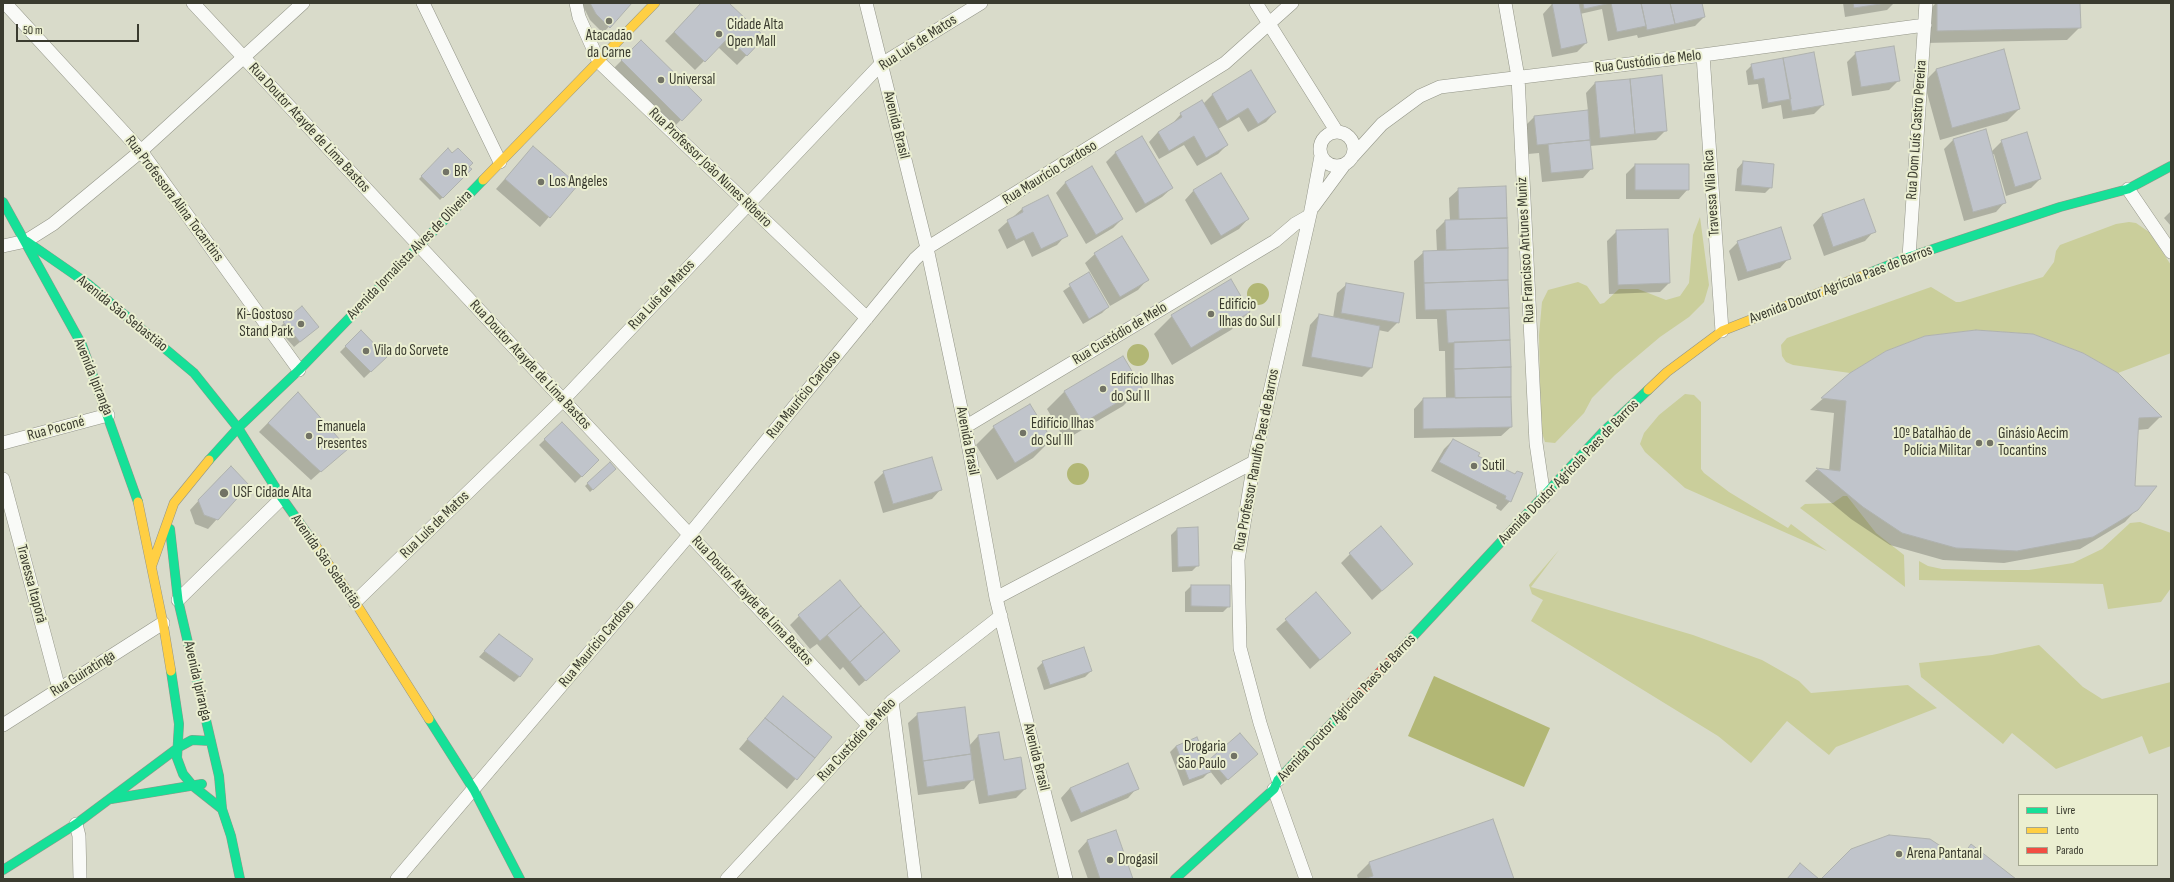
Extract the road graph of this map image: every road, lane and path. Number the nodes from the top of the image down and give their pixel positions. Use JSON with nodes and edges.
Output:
{"nodes":[{"id":1,"x":5,"y":3,"type":"edge"},
{"id":2,"x":193,"y":3,"type":"edge"},
{"id":3,"x":303,"y":3,"type":"edge"},
{"id":4,"x":423,"y":3,"type":"edge"},
{"id":5,"x":576,"y":3,"type":"edge"},
{"id":6,"x":655,"y":3,"type":"edge"},
{"id":7,"x":866,"y":3,"type":"edge"},
{"id":8,"x":981,"y":3,"type":"edge"},
{"id":9,"x":1256,"y":3,"type":"edge"},
{"id":10,"x":1292,"y":3,"type":"edge"},
{"id":11,"x":1505,"y":3,"type":"edge"},
{"id":12,"x":1926,"y":3,"type":"edge"},
{"id":13,"x":1270,"y":23,"type":"junction"},
{"id":14,"x":1924,"y":25,"type":"junction"},
{"id":15,"x":1703,"y":55,"type":"junction"},
{"id":16,"x":243,"y":57,"type":"junction"},
{"id":17,"x":599,"y":62,"type":"junction"},
{"id":18,"x":880,"y":65,"type":"junction"},
{"id":19,"x":1518,"y":77,"type":"junction"},
{"id":20,"x":1321,"y":107,"type":"junction"},
{"id":21,"x":1382,"y":124,"type":"junction"},
{"id":22,"x":1343,"y":134,"type":"junction"},
{"id":23,"x":1321,"y":143,"type":"junction"},
{"id":24,"x":141,"y":151,"type":"junction"},
{"id":25,"x":1321,"y":156,"type":"junction"},
{"id":26,"x":1353,"y":156,"type":"junction"},
{"id":27,"x":500,"y":162,"type":"junction"},
{"id":28,"x":1344,"y":165,"type":"junction"},
{"id":29,"x":2171,"y":166,"type":"edge"},
{"id":30,"x":2128,"y":189,"type":"junction"},
{"id":31,"x":3,"y":202,"type":"edge"},
{"id":32,"x":748,"y":204,"type":"junction"},
{"id":33,"x":1310,"y":213,"type":"junction"},
{"id":34,"x":26,"y":241,"type":"junction"},
{"id":35,"x":1275,"y":241,"type":"junction"},
{"id":36,"x":1303,"y":243,"type":"junction"},
{"id":37,"x":419,"y":245,"type":"junction"},
{"id":38,"x":3,"y":246,"type":"edge"},
{"id":39,"x":927,"y":248,"type":"junction"},
{"id":40,"x":2171,"y":252,"type":"edge"},
{"id":41,"x":1908,"y":257,"type":"junction"},
{"id":42,"x":867,"y":318,"type":"junction"},
{"id":43,"x":1722,"y":331,"type":"junction"},
{"id":44,"x":299,"y":370,"type":"junction"},
{"id":45,"x":562,"y":400,"type":"junction"},
{"id":46,"x":108,"y":415,"type":"junction"},
{"id":47,"x":965,"y":427,"type":"junction"},
{"id":48,"x":238,"y":428,"type":"junction"},
{"id":49,"x":3,"y":443,"type":"edge"},
{"id":50,"x":1254,"y":462,"type":"junction"},
{"id":51,"x":3,"y":479,"type":"edge"},
{"id":52,"x":1544,"y":497,"type":"junction"},
{"id":53,"x":282,"y":498,"type":"junction"},
{"id":54,"x":171,"y":512,"type":"junction"},
{"id":55,"x":690,"y":534,"type":"junction"},
{"id":56,"x":152,"y":565,"type":"junction"},
{"id":57,"x":996,"y":598,"type":"junction"},
{"id":58,"x":178,"y":600,"type":"junction"},
{"id":59,"x":355,"y":602,"type":"junction"},
{"id":60,"x":1001,"y":616,"type":"junction"},
{"id":61,"x":163,"y":623,"type":"junction"},
{"id":62,"x":59,"y":689,"type":"junction"},
{"id":63,"x":892,"y":701,"type":"junction"},
{"id":64,"x":3,"y":726,"type":"edge"},
{"id":65,"x":869,"y":726,"type":"junction"},
{"id":66,"x":211,"y":741,"type":"junction"},
{"id":67,"x":179,"y":747,"type":"junction"},
{"id":68,"x":219,"y":776,"type":"junction"},
{"id":69,"x":1276,"y":785,"type":"junction"},
{"id":70,"x":193,"y":786,"type":"junction"},
{"id":71,"x":474,"y":790,"type":"junction"},
{"id":72,"x":108,"y":800,"type":"junction"},
{"id":73,"x":222,"y":809,"type":"junction"},
{"id":74,"x":76,"y":824,"type":"junction"},
{"id":75,"x":3,"y":870,"type":"edge"},
{"id":76,"x":80,"y":879,"type":"edge"},
{"id":77,"x":240,"y":879,"type":"edge"},
{"id":78,"x":397,"y":879,"type":"edge"},
{"id":79,"x":520,"y":879,"type":"edge"},
{"id":80,"x":727,"y":879,"type":"edge"},
{"id":81,"x":915,"y":879,"type":"edge"},
{"id":82,"x":1066,"y":879,"type":"edge"},
{"id":83,"x":1175,"y":879,"type":"edge"},
{"id":84,"x":1306,"y":879,"type":"edge"}],
"edges":[{"from":1,"to":24,"type":"street","name":"Rua Professora Alina Tocantins"},
{"from":2,"to":16,"type":"street","name":"Rua Doutor Atayde de Lima Bastos"},
{"from":3,"to":16,"type":"street"},
{"from":4,"to":27,"type":"street"},
{"from":5,"to":17,"type":"street","name":"Rua Professor João Nunes Ribeiro"},
{"from":6,"to":17,"type":"street","name":"Avenida Jornalista Alves de Oliveira"},
{"from":7,"to":18,"type":"street","name":"Avenida Brasil"},
{"from":8,"to":18,"type":"street","name":"Rua Luís de Matos"},
{"from":9,"to":13,"type":"street"},
{"from":10,"to":13,"type":"street","name":"Rua Maurício Cardoso"},
{"from":11,"to":19,"type":"street","name":"Rua Francisco Antunes Muniz"},
{"from":12,"to":14,"type":"street","name":"Rua Dom Luís Castro Pereira"},
{"from":13,"to":20,"type":"street"},
{"from":13,"to":39,"type":"street","name":"Rua Maurício Cardoso"},
{"from":14,"to":15,"type":"street","name":"Rua Custódio de Melo"},
{"from":14,"to":41,"type":"street","name":"Rua Dom Luís Castro Pereira"},
{"from":15,"to":19,"type":"street","name":"Rua Custódio de Melo"},
{"from":15,"to":43,"type":"street","name":"Travessa Vila Rica"},
{"from":16,"to":24,"type":"street"},
{"from":16,"to":37,"type":"street","name":"Rua Doutor Atayde de Lima Bastos"},
{"from":17,"to":27,"type":"street","name":"Avenida Jornalista Alves de Oliveira"},
{"from":17,"to":32,"type":"street","name":"Rua Professor João Nunes Ribeiro"},
{"from":18,"to":32,"type":"street","name":"Rua Luís de Matos"},
{"from":18,"to":39,"type":"street","name":"Avenida Brasil"},
{"from":19,"to":21,"type":"street","name":"Rua Custódio de Melo"},
{"from":19,"to":52,"type":"street","name":"Rua Francisco Antunes Muniz"},
{"from":20,"to":22,"type":"street"},
{"from":20,"to":23,"type":"street"},
{"from":21,"to":22,"type":"street","name":"Rua Custódio de Melo"},
{"from":21,"to":26,"type":"street","name":"Rua Custódio de Melo"},
{"from":22,"to":23,"type":"street"},
{"from":22,"to":26,"type":"street"},
{"from":23,"to":25,"type":"street"},
{"from":24,"to":34,"type":"street"},
{"from":24,"to":44,"type":"street","name":"Rua Professora Alina Tocantins"},
{"from":25,"to":28,"type":"street"},
{"from":25,"to":33,"type":"street","name":"Rua Professor Ranulfo Paes de Barros"},
{"from":26,"to":28,"type":"street"},
{"from":27,"to":37,"type":"street","name":"Avenida Jornalista Alves de Oliveira"},
{"from":28,"to":33,"type":"street","name":"Rua Professor Ranulfo Paes de Barros"},
{"from":29,"to":30,"type":"street","name":"Avenida Doutor Agrícola Paes de Barros"},
{"from":30,"to":40,"type":"street"},
{"from":30,"to":41,"type":"street","name":"Avenida Doutor Agrícola Paes de Barros"},
{"from":31,"to":34,"type":"street","name":"Avenida Ipiranga"},
{"from":32,"to":42,"type":"street","name":"Rua Professor João Nunes Ribeiro"},
{"from":32,"to":45,"type":"street","name":"Rua Luís de Matos"},
{"from":33,"to":35,"type":"street","name":"Rua Custódio de Melo"},
{"from":33,"to":36,"type":"street","name":"Rua Professor Ranulfo Paes de Barros"},
{"from":34,"to":38,"type":"street"},
{"from":34,"to":46,"type":"street","name":"Avenida Ipiranga"},
{"from":34,"to":48,"type":"street","name":"Avenida São Sebastião"},
{"from":35,"to":36,"type":"street"},
{"from":35,"to":47,"type":"street","name":"Rua Custódio de Melo"},
{"from":36,"to":50,"type":"street","name":"Rua Professor Ranulfo Paes de Barros"},
{"from":37,"to":44,"type":"street","name":"Avenida Jornalista Alves de Oliveira"},
{"from":37,"to":45,"type":"street","name":"Rua Doutor Atayde de Lima Bastos"},
{"from":39,"to":42,"type":"street","name":"Rua Maurício Cardoso"},
{"from":39,"to":47,"type":"street","name":"Avenida Brasil"},
{"from":41,"to":43,"type":"street","name":"Avenida Doutor Agrícola Paes de Barros"},
{"from":42,"to":55,"type":"street","name":"Rua Maurício Cardoso"},
{"from":43,"to":52,"type":"street","name":"Avenida Doutor Agrícola Paes de Barros"},
{"from":44,"to":48,"type":"street","name":"Avenida Jornalista Alves de Oliveira"},
{"from":45,"to":55,"type":"street","name":"Rua Doutor Atayde de Lima Bastos"},
{"from":45,"to":59,"type":"street","name":"Rua Luís de Matos"},
{"from":46,"to":49,"type":"street","name":"Rua Poconé"},
{"from":46,"to":56,"type":"street","name":"Avenida Ipiranga"},
{"from":47,"to":57,"type":"street","name":"Avenida Brasil"},
{"from":48,"to":53,"type":"street","name":"Avenida São Sebastião"},
{"from":48,"to":54,"type":"street","name":"Avenida Jornalista Alves de Oliveira"},
{"from":50,"to":57,"type":"street"},
{"from":50,"to":69,"type":"street","name":"Rua Professor Ranulfo Paes de Barros"},
{"from":51,"to":62,"type":"street","name":"Travessa Itaporã"},
{"from":52,"to":69,"type":"street","name":"Avenida Doutor Agrícola Paes de Barros"},
{"from":53,"to":58,"type":"street"},
{"from":53,"to":59,"type":"street","name":"Avenida São Sebastião"},
{"from":54,"to":56,"type":"street"},
{"from":54,"to":58,"type":"street","name":"Avenida Ipiranga"},
{"from":55,"to":65,"type":"street","name":"Rua Doutor Atayde de Lima Bastos"},
{"from":55,"to":71,"type":"street","name":"Rua Maurício Cardoso"},
{"from":56,"to":61,"type":"street","name":"Avenida Ipiranga"},
{"from":57,"to":60,"type":"street","name":"Avenida Brasil"},
{"from":58,"to":66,"type":"street","name":"Avenida Ipiranga"},
{"from":59,"to":71,"type":"street","name":"Avenida São Sebastião"},
{"from":60,"to":63,"type":"street","name":"Rua Custódio de Melo"},
{"from":60,"to":82,"type":"street","name":"Avenida Brasil"},
{"from":61,"to":62,"type":"street","name":"Rua Guiratinga"},
{"from":61,"to":67,"type":"street","name":"Avenida Ipiranga"},
{"from":62,"to":64,"type":"street","name":"Rua Guiratinga"},
{"from":63,"to":65,"type":"street","name":"Rua Custódio de Melo"},
{"from":63,"to":81,"type":"street"},
{"from":65,"to":80,"type":"street","name":"Rua Custódio de Melo"},
{"from":66,"to":67,"type":"street"},
{"from":66,"to":68,"type":"street","name":"Avenida Ipiranga"},
{"from":67,"to":70,"type":"street","name":"Avenida Ipiranga"},
{"from":67,"to":72,"type":"street"},
{"from":68,"to":70,"type":"street"},
{"from":68,"to":73,"type":"street","name":"Avenida Ipiranga"},
{"from":69,"to":83,"type":"street","name":"Avenida Doutor Agrícola Paes de Barros"},
{"from":69,"to":84,"type":"street","name":"Rua Professor Ranulfo Paes de Barros"},
{"from":70,"to":72,"type":"street"},
{"from":70,"to":73,"type":"street","name":"Avenida Ipiranga"},
{"from":71,"to":78,"type":"street","name":"Rua Maurício Cardoso"},
{"from":71,"to":79,"type":"street","name":"Avenida São Sebastião"},
{"from":72,"to":74,"type":"street"},
{"from":73,"to":77,"type":"street","name":"Avenida Ipiranga"},
{"from":74,"to":75,"type":"street"},
{"from":74,"to":76,"type":"street"}]}
